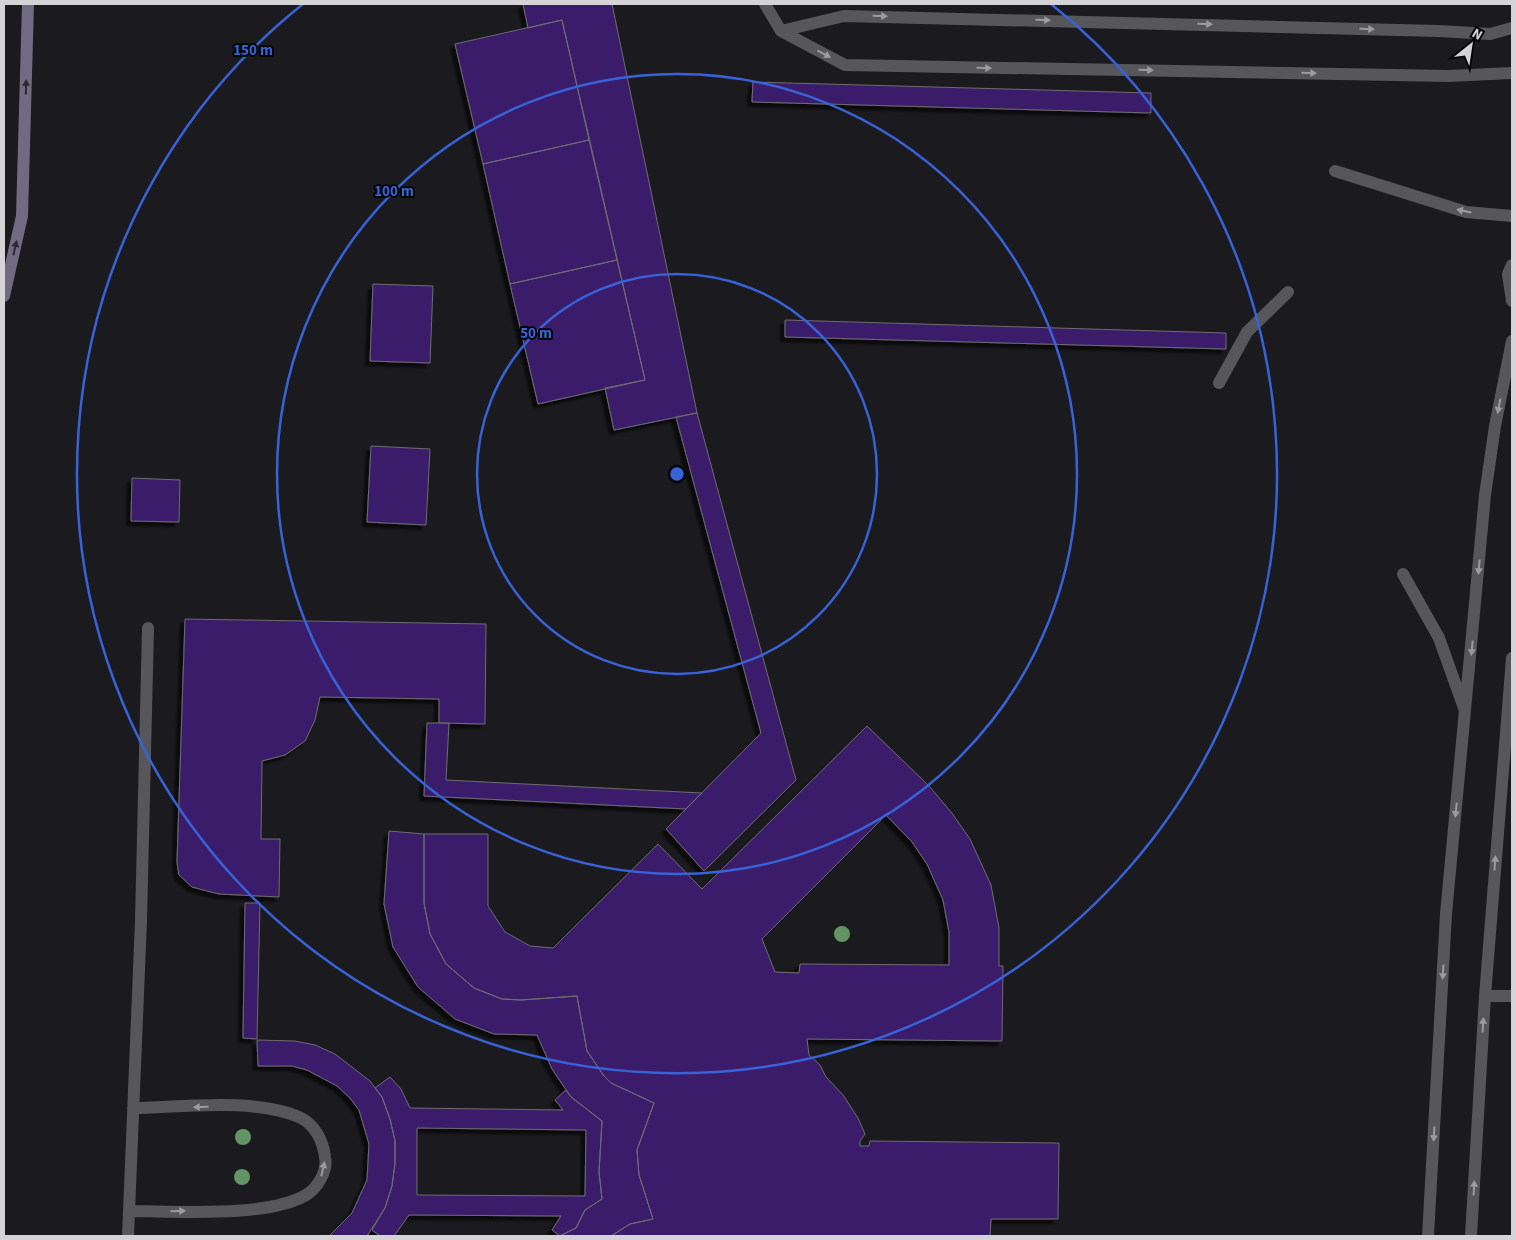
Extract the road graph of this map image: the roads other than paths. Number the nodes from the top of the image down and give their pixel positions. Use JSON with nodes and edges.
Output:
{"nodes":[{"id":1,"x":28,"y":4,"type":"edge"},
{"id":2,"x":765,"y":4,"type":"edge"},
{"id":3,"x":1512,"y":28,"type":"edge"},
{"id":4,"x":781,"y":31,"type":"junction"},
{"id":5,"x":1512,"y":73,"type":"edge"},
{"id":6,"x":1335,"y":171,"type":"dead end"},
{"id":7,"x":1512,"y":216,"type":"edge"},
{"id":8,"x":1512,"y":265,"type":"edge"},
{"id":9,"x":1288,"y":292,"type":"dead end"},
{"id":10,"x":4,"y":296,"type":"edge"},
{"id":11,"x":1512,"y":301,"type":"edge"},
{"id":12,"x":1512,"y":341,"type":"edge"},
{"id":13,"x":1219,"y":383,"type":"dead end"},
{"id":14,"x":1403,"y":574,"type":"dead end"},
{"id":15,"x":148,"y":628,"type":"dead end"},
{"id":16,"x":1512,"y":658,"type":"edge"},
{"id":17,"x":1466,"y":712,"type":"junction"},
{"id":18,"x":1512,"y":747,"type":"edge"},
{"id":19,"x":1503,"y":762,"type":"junction"},
{"id":20,"x":1485,"y":996,"type":"junction"},
{"id":21,"x":1512,"y":996,"type":"edge"},
{"id":22,"x":134,"y":1108,"type":"junction"},
{"id":23,"x":130,"y":1211,"type":"junction"},
{"id":24,"x":128,"y":1236,"type":"edge"},
{"id":25,"x":1428,"y":1236,"type":"edge"},
{"id":26,"x":1471,"y":1236,"type":"edge"}],
"edges":[{"from":10,"to":1,"type":"street","one_way":true},
{"from":2,"to":4,"type":"lane"},
{"from":4,"to":3,"type":"lane","one_way":true},
{"from":4,"to":5,"type":"lane","one_way":true},
{"from":7,"to":6,"type":"lane","one_way":true},
{"from":8,"to":11,"type":"lane"},
{"from":9,"to":13,"type":"lane"},
{"from":12,"to":17,"type":"lane","one_way":true},
{"from":14,"to":17,"type":"lane"},
{"from":15,"to":22,"type":"lane"},
{"from":16,"to":19,"type":"lane"},
{"from":17,"to":25,"type":"lane","one_way":true},
{"from":18,"to":19,"type":"lane"},
{"from":20,"to":19,"type":"lane","one_way":true},
{"from":20,"to":21,"type":"lane"},
{"from":26,"to":20,"type":"lane","one_way":true},
{"from":22,"to":23,"type":"lane"},
{"from":23,"to":22,"type":"lane","one_way":true},
{"from":23,"to":24,"type":"lane"}]}
